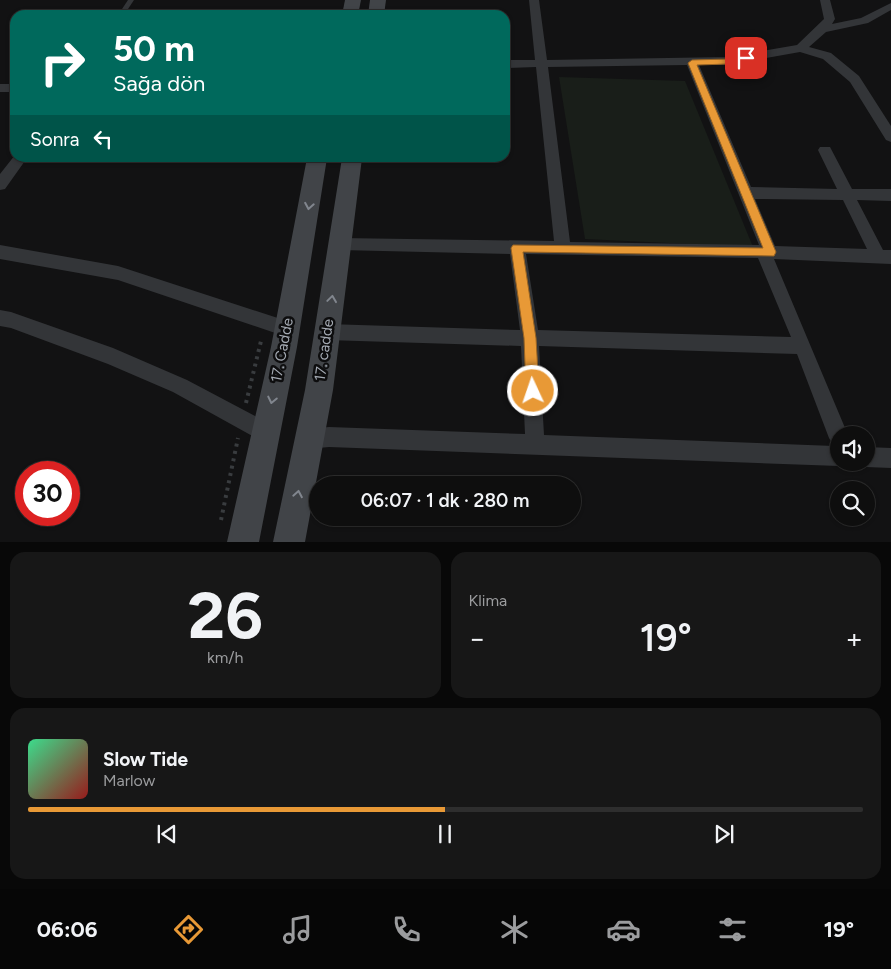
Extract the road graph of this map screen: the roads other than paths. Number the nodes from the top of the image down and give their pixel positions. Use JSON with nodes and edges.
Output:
{"nodes":[{"id":1,"x":534,"y":0,"type":"edge"},
{"id":2,"x":825,"y":0,"type":"edge"},
{"id":3,"x":891,"y":6,"type":"edge"},
{"id":4,"x":822,"y":29,"type":"junction"},
{"id":5,"x":801,"y":48,"type":"junction"},
{"id":6,"x":542,"y":63,"type":"junction"},
{"id":7,"x":692,"y":63,"type":"junction"},
{"id":8,"x":510,"y":64,"type":"edge"},
{"id":9,"x":891,"y":137,"type":"edge"},
{"id":10,"x":825,"y":150,"type":"dead end"},
{"id":11,"x":17,"y":162,"type":"edge"},
{"id":12,"x":316,"y":162,"type":"edge"},
{"id":13,"x":351,"y":162,"type":"edge"},
{"id":14,"x":0,"y":185,"type":"edge"},
{"id":15,"x":745,"y":193,"type":"junction"},
{"id":16,"x":849,"y":194,"type":"junction"},
{"id":17,"x":891,"y":195,"type":"edge"},
{"id":18,"x":340,"y":244,"type":"junction"},
{"id":19,"x":517,"y":248,"type":"junction"},
{"id":20,"x":563,"y":248,"type":"junction"},
{"id":21,"x":0,"y":252,"type":"edge"},
{"id":22,"x":766,"y":252,"type":"junction"},
{"id":23,"x":884,"y":256,"type":"edge"},
{"id":24,"x":0,"y":318,"type":"edge"},
{"id":25,"x":287,"y":329,"type":"junction"},
{"id":26,"x":327,"y":332,"type":"junction"},
{"id":27,"x":530,"y":338,"type":"junction"},
{"id":28,"x":803,"y":346,"type":"junction"},
{"id":29,"x":834,"y":426,"type":"edge"},
{"id":30,"x":265,"y":432,"type":"junction"},
{"id":31,"x":308,"y":439,"type":"junction"},
{"id":32,"x":535,"y":445,"type":"junction"},
{"id":33,"x":830,"y":456,"type":"edge"},
{"id":34,"x":875,"y":457,"type":"edge"},
{"id":35,"x":891,"y":458,"type":"edge"},
{"id":36,"x":243,"y":542,"type":"edge"},
{"id":37,"x":289,"y":542,"type":"edge"}],
"edges":[{"from":1,"to":6,"type":"street"},
{"from":2,"to":4,"type":"street"},
{"from":3,"to":4,"type":"street"},
{"from":4,"to":5,"type":"street"},
{"from":5,"to":7,"type":"street"},
{"from":5,"to":9,"type":"street"},
{"from":6,"to":7,"type":"street"},
{"from":6,"to":8,"type":"street"},
{"from":6,"to":20,"type":"street"},
{"from":7,"to":15,"type":"street"},
{"from":10,"to":16,"type":"street"},
{"from":11,"to":14,"type":"street"},
{"from":12,"to":25,"type":"street","name":"17. Cadde","one_way":true},
{"from":13,"to":18,"type":"street","name":"17. cadde"},
{"from":15,"to":16,"type":"street"},
{"from":15,"to":22,"type":"street"},
{"from":16,"to":17,"type":"street"},
{"from":16,"to":23,"type":"street"},
{"from":18,"to":19,"type":"street"},
{"from":26,"to":18,"type":"street","name":"17. cadde","one_way":true},
{"from":19,"to":20,"type":"street"},
{"from":19,"to":27,"type":"street"},
{"from":20,"to":22,"type":"street"},
{"from":21,"to":25,"type":"street"},
{"from":22,"to":23,"type":"street"},
{"from":22,"to":28,"type":"street"},
{"from":24,"to":30,"type":"street"},
{"from":25,"to":30,"type":"street","name":"17. Cadde","one_way":true},
{"from":26,"to":27,"type":"street"},
{"from":26,"to":31,"type":"street","name":"17. cadde"},
{"from":27,"to":28,"type":"street"},
{"from":27,"to":32,"type":"street"},
{"from":28,"to":29,"type":"street"},
{"from":30,"to":36,"type":"street","name":"17. Cadde"},
{"from":31,"to":32,"type":"street"},
{"from":37,"to":31,"type":"street","name":"17. cadde","one_way":true},
{"from":32,"to":33,"type":"street"},
{"from":34,"to":35,"type":"street"}]}
